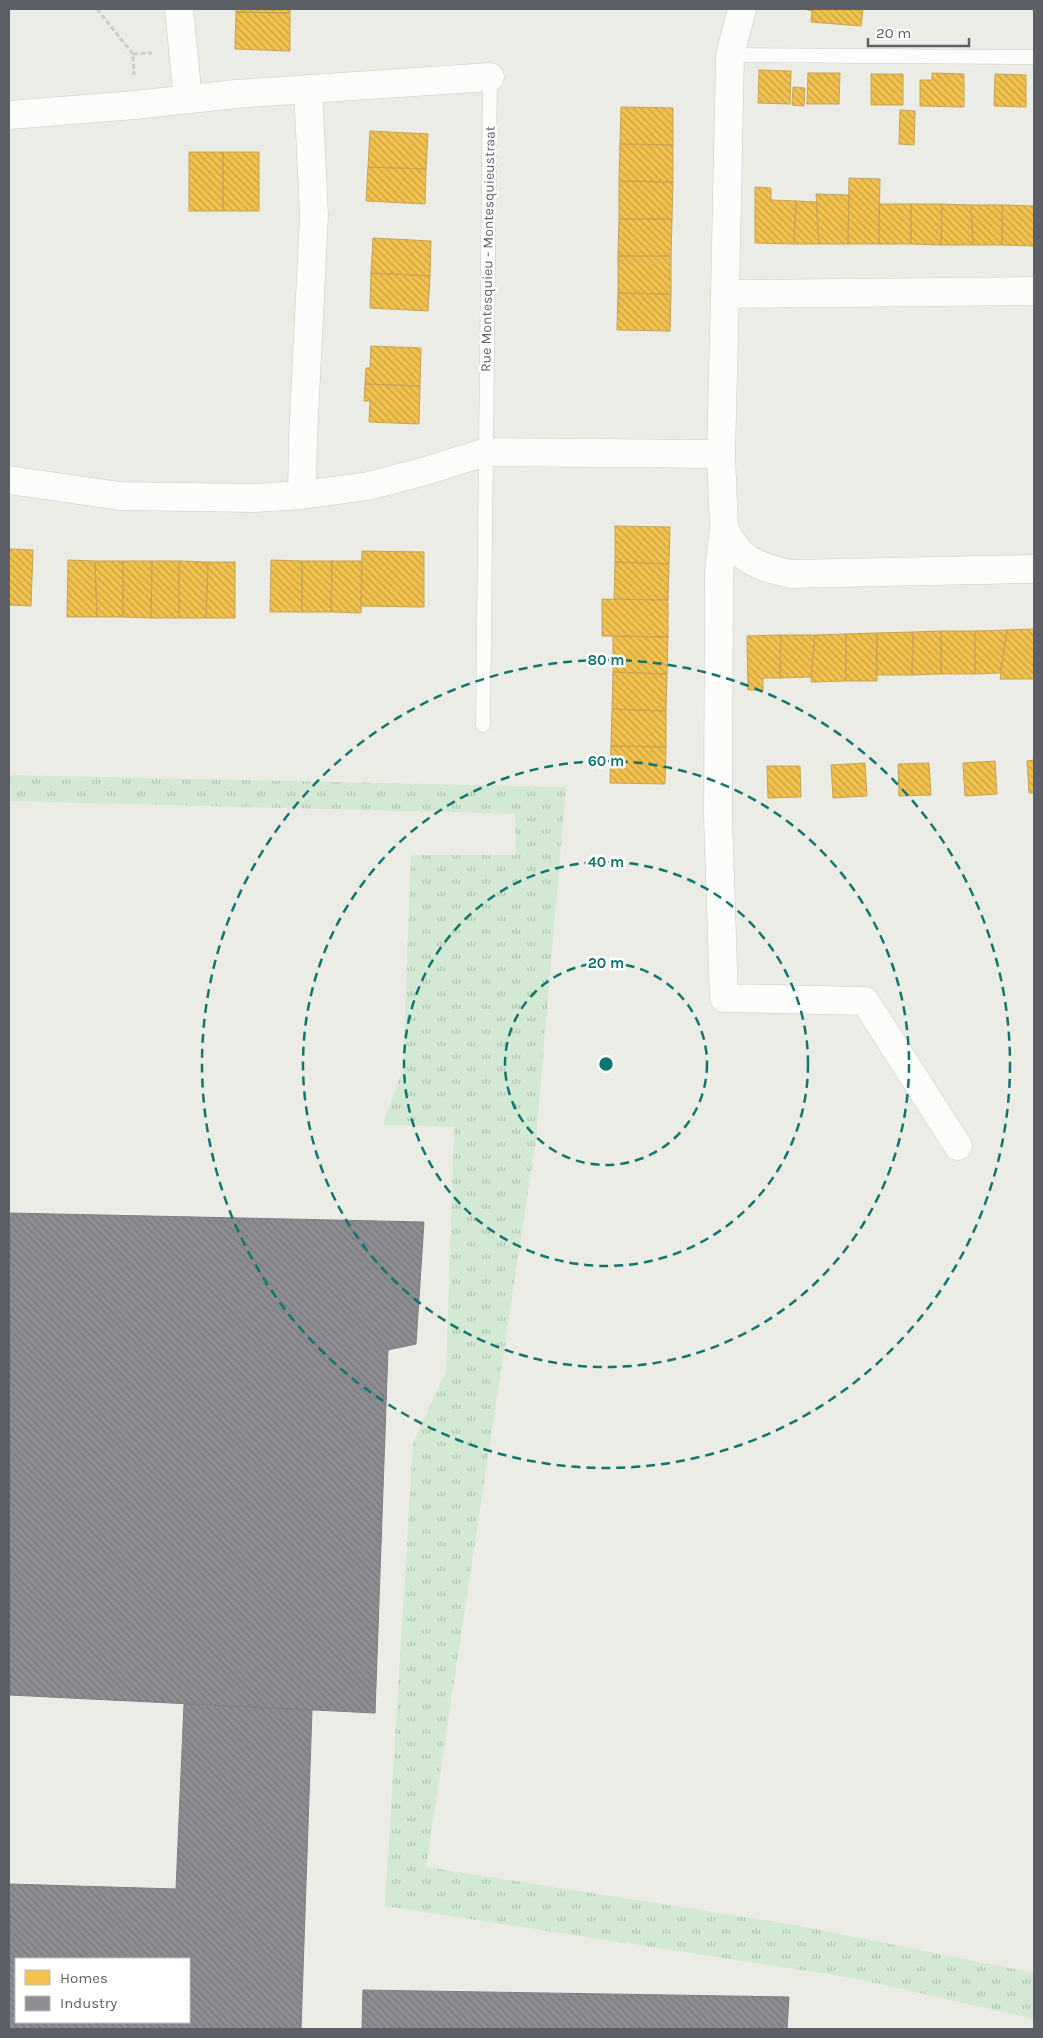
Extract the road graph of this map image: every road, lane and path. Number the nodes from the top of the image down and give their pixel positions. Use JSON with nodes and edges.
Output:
{"nodes":[{"id":1,"x":98,"y":9,"type":"edge"},
{"id":2,"x":179,"y":9,"type":"edge"},
{"id":3,"x":742,"y":9,"type":"edge"},
{"id":4,"x":730,"y":55,"type":"junction"},
{"id":5,"x":1034,"y":57,"type":"edge"},
{"id":6,"x":490,"y":77,"type":"joint"},
{"id":7,"x":308,"y":89,"type":"junction"},
{"id":8,"x":188,"y":99,"type":"junction"},
{"id":9,"x":135,"y":105,"type":"junction"},
{"id":10,"x":9,"y":115,"type":"edge"},
{"id":11,"x":1034,"y":291,"type":"edge"},
{"id":12,"x":725,"y":294,"type":"junction"},
{"id":13,"x":486,"y":452,"type":"junction"},
{"id":14,"x":721,"y":454,"type":"junction"},
{"id":15,"x":9,"y":480,"type":"edge"},
{"id":16,"x":302,"y":495,"type":"junction"},
{"id":17,"x":724,"y":528,"type":"junction"},
{"id":18,"x":1034,"y":569,"type":"edge"},
{"id":19,"x":482,"y":725,"type":"dead end"},
{"id":20,"x":958,"y":1146,"type":"dead end"}],
"edges":[{"from":1,"to":9,"type":"path"},
{"from":2,"to":8,"type":"street"},
{"from":3,"to":4,"type":"street"},
{"from":4,"to":5,"type":"lane"},
{"from":4,"to":12,"type":"street"},
{"from":6,"to":7,"type":"street","name":"Rue Montesquieu - Montesquieustraat"},
{"from":6,"to":13,"type":"lane","name":"Rue Montesquieu - Montesquieustraat"},
{"from":7,"to":8,"type":"street","name":"Rue Montesquieu - Montesquieustraat"},
{"from":7,"to":16,"type":"street"},
{"from":8,"to":9,"type":"street","name":"Rue Montesquieu - Montesquieustraat"},
{"from":9,"to":10,"type":"street","name":"Rue Montesquieu - Montesquieustraat"},
{"from":11,"to":12,"type":"street"},
{"from":12,"to":14,"type":"street"},
{"from":13,"to":14,"type":"street"},
{"from":13,"to":16,"type":"street"},
{"from":13,"to":19,"type":"lane","name":"Rue Montesquieu - Montesquieustraat"},
{"from":14,"to":17,"type":"street"},
{"from":15,"to":16,"type":"street"},
{"from":17,"to":18,"type":"street"},
{"from":17,"to":20,"type":"street"}]}
